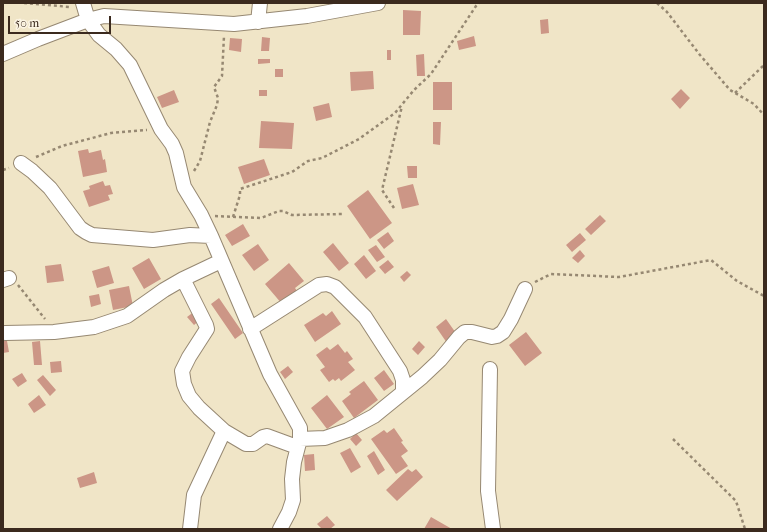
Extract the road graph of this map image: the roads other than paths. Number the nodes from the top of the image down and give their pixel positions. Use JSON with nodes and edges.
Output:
{"nodes":[{"id":1,"x":260,"y":3,"type":"edge"},
{"id":2,"x":378,"y":3,"type":"edge"},
{"id":3,"x":85,"y":10,"type":"edge"},
{"id":4,"x":258,"y":22,"type":"junction"},
{"id":5,"x":3,"y":54,"type":"edge"},
{"id":6,"x":21,"y":163,"type":"road end"},
{"id":7,"x":211,"y":236,"type":"junction"},
{"id":8,"x":221,"y":261,"type":"junction"},
{"id":9,"x":183,"y":279,"type":"junction"},
{"id":10,"x":525,"y":289,"type":"road end"},
{"id":11,"x":250,"y":329,"type":"junction"},
{"id":12,"x":5,"y":334,"type":"dead end"},
{"id":13,"x":490,"y":370,"type":"dead end"},
{"id":14,"x":403,"y":392,"type":"junction"},
{"id":15,"x":224,"y":431,"type":"junction"},
{"id":16,"x":298,"y":443,"type":"junction"},
{"id":17,"x":190,"y":529,"type":"edge"},
{"id":18,"x":280,"y":529,"type":"edge"},
{"id":19,"x":493,"y":529,"type":"edge"}],
"edges":[{"from":1,"to":4,"type":"street"},
{"from":2,"to":4,"type":"street"},
{"from":3,"to":4,"type":"street"},
{"from":3,"to":5,"type":"street"},
{"from":3,"to":7,"type":"street"},
{"from":6,"to":7,"type":"street"},
{"from":7,"to":8,"type":"street"},
{"from":8,"to":9,"type":"street"},
{"from":8,"to":11,"type":"street"},
{"from":9,"to":12,"type":"street"},
{"from":9,"to":15,"type":"street"},
{"from":10,"to":14,"type":"street"},
{"from":11,"to":14,"type":"street"},
{"from":11,"to":16,"type":"street"},
{"from":13,"to":19,"type":"street"},
{"from":14,"to":16,"type":"street"},
{"from":15,"to":16,"type":"street"},
{"from":15,"to":17,"type":"street"},
{"from":16,"to":18,"type":"street"}]}
